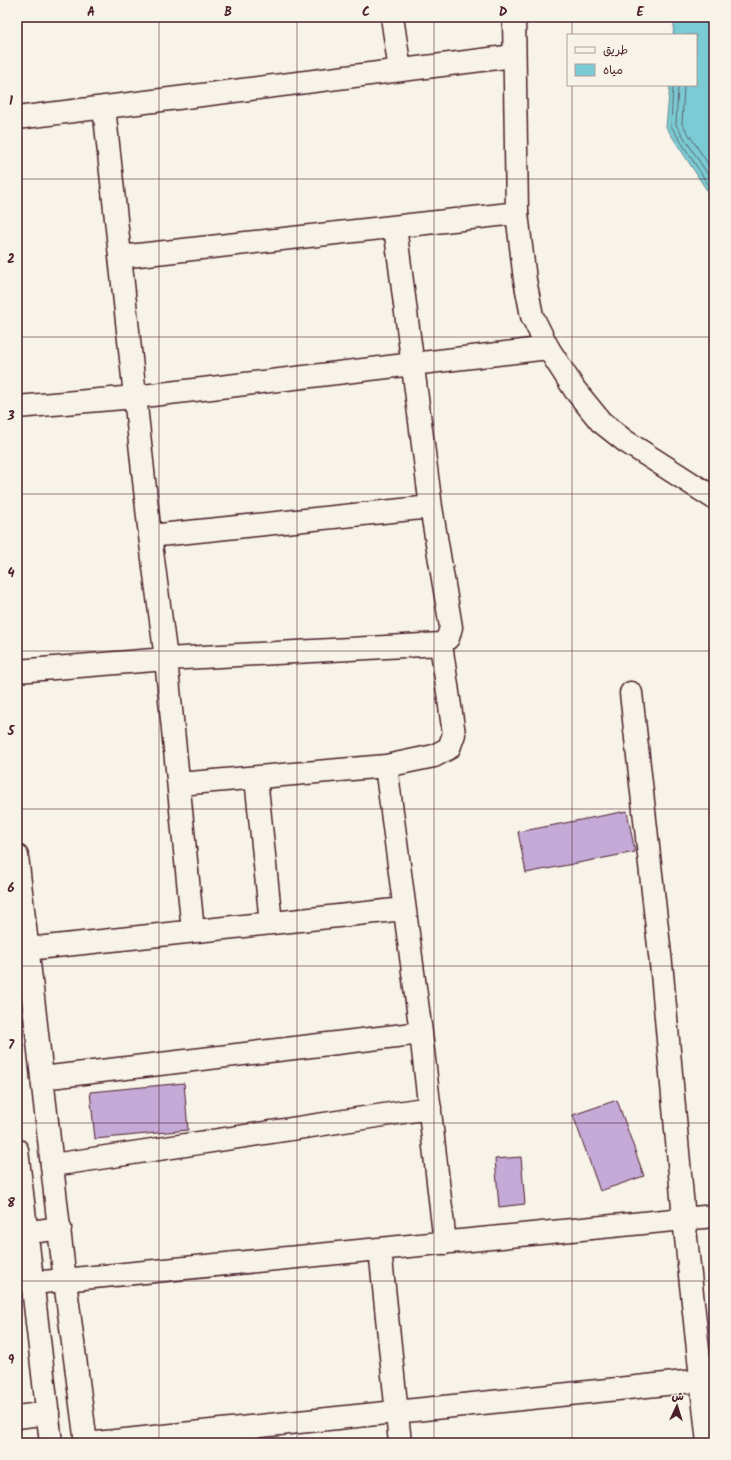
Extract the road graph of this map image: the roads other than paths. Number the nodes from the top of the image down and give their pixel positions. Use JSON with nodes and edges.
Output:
{"nodes":[{"id":1,"x":392,"y":17,"type":"edge"},
{"id":2,"x":514,"y":17,"type":"edge"},
{"id":3,"x":514,"y":56,"type":"junction"},
{"id":4,"x":400,"y":70,"type":"junction"},
{"id":5,"x":104,"y":107,"type":"junction"},
{"id":6,"x":17,"y":118,"type":"edge"},
{"id":7,"x":518,"y":213,"type":"junction"},
{"id":8,"x":395,"y":226,"type":"junction"},
{"id":9,"x":120,"y":257,"type":"junction"},
{"id":10,"x":548,"y":348,"type":"junction"},
{"id":11,"x":413,"y":364,"type":"junction"},
{"id":12,"x":135,"y":397,"type":"junction"},
{"id":13,"x":17,"y":407,"type":"edge"},
{"id":14,"x":714,"y":498,"type":"edge"},
{"id":15,"x":431,"y":507,"type":"junction"},
{"id":16,"x":150,"y":536,"type":"junction"},
{"id":17,"x":441,"y":644,"type":"junction"},
{"id":18,"x":166,"y":659,"type":"junction"},
{"id":19,"x":17,"y":671,"type":"edge"},
{"id":20,"x":631,"y":693,"type":"dead end"},
{"id":21,"x":386,"y":766,"type":"junction"},
{"id":22,"x":256,"y":778,"type":"junction"},
{"id":23,"x":179,"y":784,"type":"junction"},
{"id":24,"x":17,"y":856,"type":"edge"},
{"id":25,"x":404,"y":909,"type":"junction"},
{"id":26,"x":271,"y":923,"type":"junction"},
{"id":27,"x":193,"y":931,"type":"junction"},
{"id":28,"x":27,"y":949,"type":"junction"},
{"id":29,"x":421,"y":1033,"type":"junction"},
{"id":30,"x":42,"y":1078,"type":"junction"},
{"id":31,"x":430,"y":1108,"type":"junction"},
{"id":32,"x":17,"y":1150,"type":"edge"},
{"id":33,"x":53,"y":1165,"type":"junction"},
{"id":34,"x":714,"y":1216,"type":"edge"},
{"id":35,"x":684,"y":1219,"type":"junction"},
{"id":36,"x":60,"y":1228,"type":"junction"},
{"id":37,"x":22,"y":1233,"type":"edge"},
{"id":38,"x":445,"y":1243,"type":"junction"},
{"id":39,"x":380,"y":1249,"type":"junction"},
{"id":40,"x":65,"y":1280,"type":"junction"},
{"id":41,"x":33,"y":1284,"type":"junction"},
{"id":42,"x":708,"y":1380,"type":"edge"},
{"id":43,"x":397,"y":1412,"type":"junction"},
{"id":44,"x":48,"y":1413,"type":"junction"},
{"id":45,"x":17,"y":1417,"type":"edge"},
{"id":46,"x":51,"y":1443,"type":"edge"},
{"id":47,"x":86,"y":1443,"type":"edge"},
{"id":48,"x":96,"y":1443,"type":"edge"},
{"id":49,"x":400,"y":1443,"type":"edge"},
{"id":50,"x":708,"y":1443,"type":"edge"}],
"edges":[{"from":1,"to":4,"type":"main road"},
{"from":2,"to":3,"type":"main road"},
{"from":3,"to":4,"type":"main road"},
{"from":3,"to":7,"type":"main road"},
{"from":4,"to":5,"type":"main road"},
{"from":5,"to":6,"type":"main road"},
{"from":5,"to":9,"type":"main road"},
{"from":7,"to":8,"type":"main road"},
{"from":7,"to":10,"type":"main road"},
{"from":8,"to":9,"type":"main road"},
{"from":8,"to":11,"type":"main road"},
{"from":9,"to":12,"type":"main road"},
{"from":10,"to":11,"type":"main road"},
{"from":10,"to":14,"type":"main road"},
{"from":11,"to":12,"type":"main road"},
{"from":11,"to":15,"type":"main road"},
{"from":12,"to":13,"type":"main road"},
{"from":12,"to":16,"type":"main road"},
{"from":15,"to":16,"type":"main road"},
{"from":15,"to":17,"type":"main road"},
{"from":16,"to":18,"type":"main road"},
{"from":17,"to":18,"type":"main road"},
{"from":17,"to":21,"type":"main road"},
{"from":18,"to":19,"type":"main road"},
{"from":18,"to":23,"type":"main road"},
{"from":20,"to":35,"type":"main road"},
{"from":21,"to":22,"type":"main road"},
{"from":21,"to":25,"type":"main road"},
{"from":22,"to":23,"type":"main road"},
{"from":22,"to":26,"type":"main road"},
{"from":23,"to":27,"type":"main road"},
{"from":24,"to":28,"type":"main road"},
{"from":25,"to":26,"type":"main road"},
{"from":25,"to":29,"type":"main road"},
{"from":26,"to":27,"type":"main road"},
{"from":27,"to":28,"type":"main road"},
{"from":28,"to":30,"type":"main road"},
{"from":29,"to":30,"type":"main road"},
{"from":29,"to":31,"type":"main road"},
{"from":30,"to":33,"type":"main road"},
{"from":31,"to":33,"type":"main road"},
{"from":31,"to":38,"type":"main road"},
{"from":32,"to":37,"type":"main road"},
{"from":33,"to":36,"type":"main road"},
{"from":34,"to":35,"type":"main road"},
{"from":35,"to":38,"type":"main road"},
{"from":35,"to":42,"type":"main road"},
{"from":36,"to":37,"type":"main road"},
{"from":36,"to":40,"type":"main road"},
{"from":37,"to":41,"type":"main road"},
{"from":38,"to":39,"type":"main road"},
{"from":39,"to":40,"type":"main road"},
{"from":39,"to":43,"type":"main road"},
{"from":40,"to":41,"type":"main road"},
{"from":40,"to":47,"type":"main road"},
{"from":41,"to":44,"type":"main road"},
{"from":42,"to":43,"type":"main road"},
{"from":42,"to":50,"type":"main road"},
{"from":43,"to":48,"type":"main road"},
{"from":43,"to":49,"type":"main road"},
{"from":44,"to":45,"type":"main road"},
{"from":44,"to":46,"type":"main road"}]}
